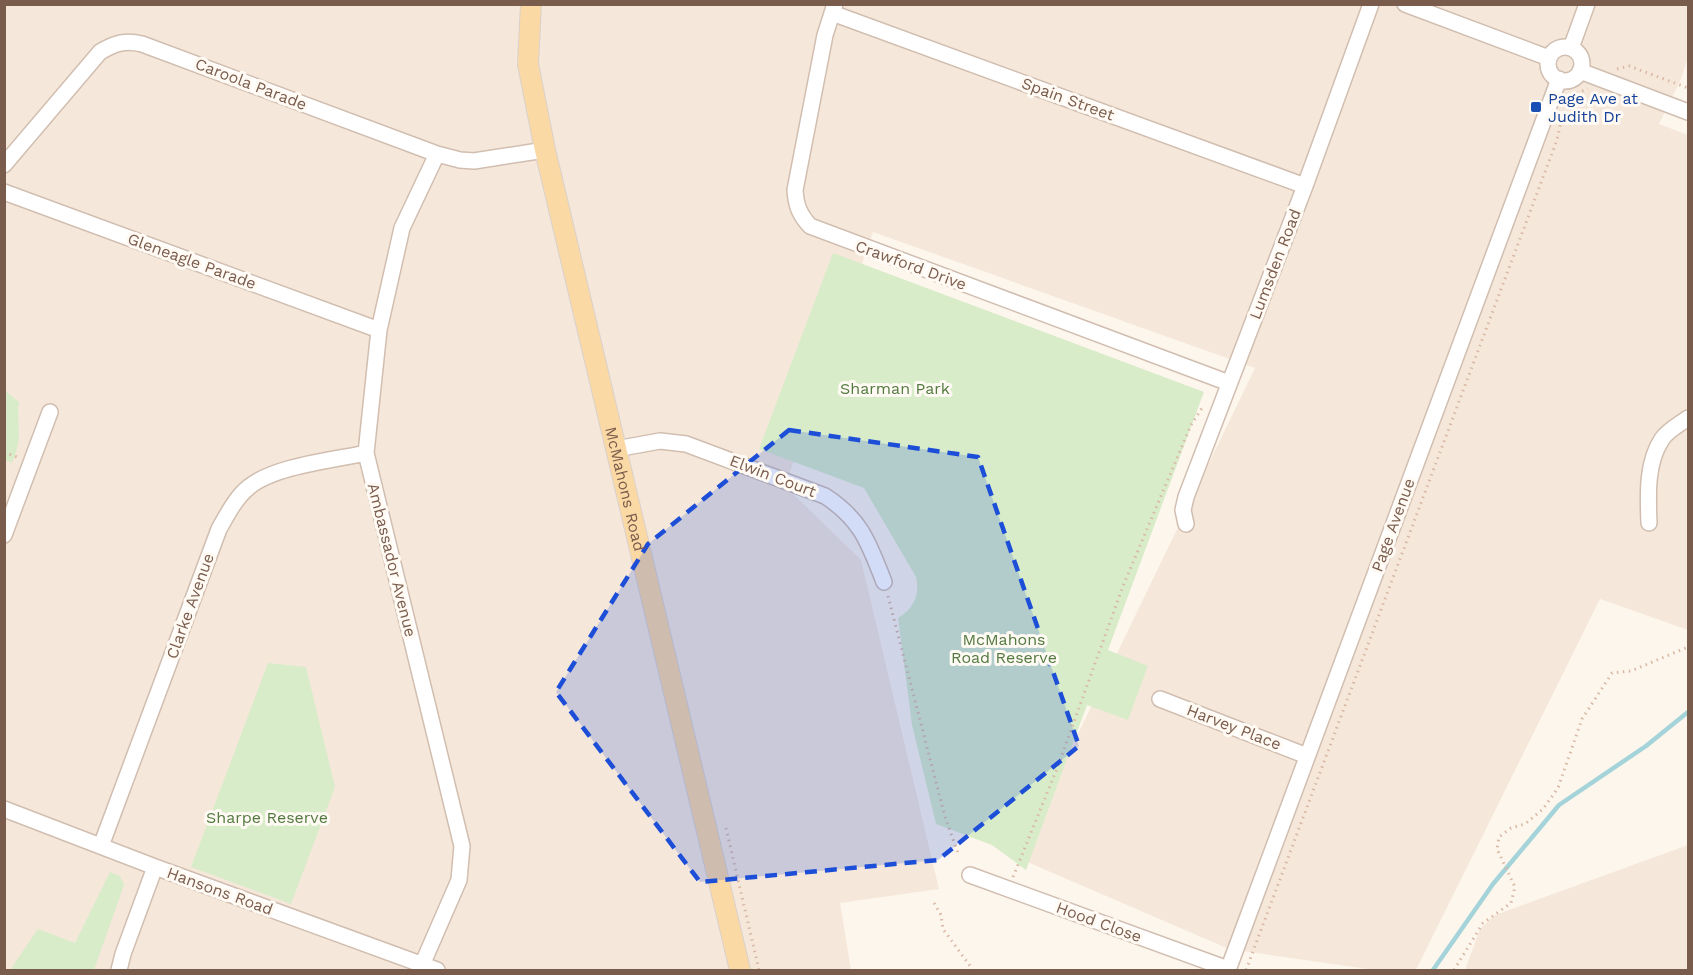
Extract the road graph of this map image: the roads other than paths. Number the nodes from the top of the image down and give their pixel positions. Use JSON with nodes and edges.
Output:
{"nodes":[{"id":1,"x":531,"y":4,"type":"edge"},
{"id":2,"x":1371,"y":4,"type":"edge"},
{"id":3,"x":1405,"y":4,"type":"edge"},
{"id":4,"x":1587,"y":4,"type":"edge"},
{"id":5,"x":833,"y":9,"type":"edge"},
{"id":6,"x":1571,"y":48,"type":"junction"},
{"id":7,"x":1549,"y":58,"type":"junction"},
{"id":8,"x":1580,"y":71,"type":"junction"},
{"id":9,"x":1558,"y":79,"type":"junction"},
{"id":10,"x":1689,"y":112,"type":"edge"},
{"id":11,"x":545,"y":150,"type":"junction"},
{"id":12,"x":436,"y":154,"type":"junction"},
{"id":13,"x":4,"y":165,"type":"edge"},
{"id":14,"x":1305,"y":186,"type":"junction"},
{"id":15,"x":4,"y":192,"type":"edge"},
{"id":16,"x":379,"y":330,"type":"junction"},
{"id":17,"x":1228,"y":386,"type":"junction"},
{"id":18,"x":50,"y":412,"type":"dead end"},
{"id":19,"x":1689,"y":418,"type":"edge"},
{"id":20,"x":616,"y":449,"type":"junction"},
{"id":21,"x":366,"y":453,"type":"junction"},
{"id":22,"x":1649,"y":523,"type":"dead end"},
{"id":23,"x":1186,"y":524,"type":"dead end"},
{"id":24,"x":4,"y":535,"type":"edge"},
{"id":25,"x":884,"y":582,"type":"road end"},
{"id":26,"x":1160,"y":699,"type":"dead end"},
{"id":27,"x":1307,"y":756,"type":"junction"},
{"id":28,"x":4,"y":809,"type":"edge"},
{"id":29,"x":101,"y":846,"type":"junction"},
{"id":30,"x":155,"y":867,"type":"junction"},
{"id":31,"x":970,"y":875,"type":"dead end"},
{"id":32,"x":430,"y":968,"type":"edge"},
{"id":33,"x":119,"y":970,"type":"edge"},
{"id":34,"x":740,"y":970,"type":"edge"},
{"id":35,"x":1228,"y":970,"type":"edge"}],
"edges":[{"from":1,"to":11,"type":"main road","name":"McMahons Road"},
{"from":2,"to":14,"type":"street","name":"Lumsden Road"},
{"from":3,"to":7,"type":"street"},
{"from":4,"to":6,"type":"street"},
{"from":5,"to":14,"type":"street","name":"Spain Street"},
{"from":5,"to":17,"type":"street","name":"Crawford Drive"},
{"from":6,"to":7,"type":"street"},
{"from":6,"to":8,"type":"street"},
{"from":7,"to":9,"type":"street"},
{"from":8,"to":9,"type":"street"},
{"from":8,"to":10,"type":"street"},
{"from":9,"to":27,"type":"street","name":"Page Avenue"},
{"from":11,"to":12,"type":"street","name":"Caroola Parade"},
{"from":11,"to":20,"type":"main road","name":"McMahons Road"},
{"from":12,"to":13,"type":"street","name":"Caroola Parade"},
{"from":12,"to":16,"type":"street","name":"Ambassador Avenue"},
{"from":14,"to":17,"type":"street","name":"Lumsden Road"},
{"from":15,"to":16,"type":"street","name":"Gleneagle Parade"},
{"from":16,"to":21,"type":"street","name":"Ambassador Avenue"},
{"from":17,"to":23,"type":"street","name":"Lumsden Road"},
{"from":18,"to":24,"type":"street"},
{"from":19,"to":22,"type":"street"},
{"from":20,"to":25,"type":"street","name":"Elwin Court"},
{"from":20,"to":34,"type":"main road","name":"McMahons Road"},
{"from":21,"to":29,"type":"street","name":"Clarke Avenue"},
{"from":21,"to":32,"type":"street","name":"Ambassador Avenue"},
{"from":26,"to":27,"type":"street","name":"Harvey Place"},
{"from":27,"to":35,"type":"street","name":"Page Avenue"},
{"from":28,"to":29,"type":"street","name":"Hansons Road"},
{"from":29,"to":30,"type":"street","name":"Hansons Road"},
{"from":30,"to":32,"type":"street","name":"Hansons Road"},
{"from":30,"to":33,"type":"street"},
{"from":31,"to":35,"type":"street","name":"Hood Close"}]}
